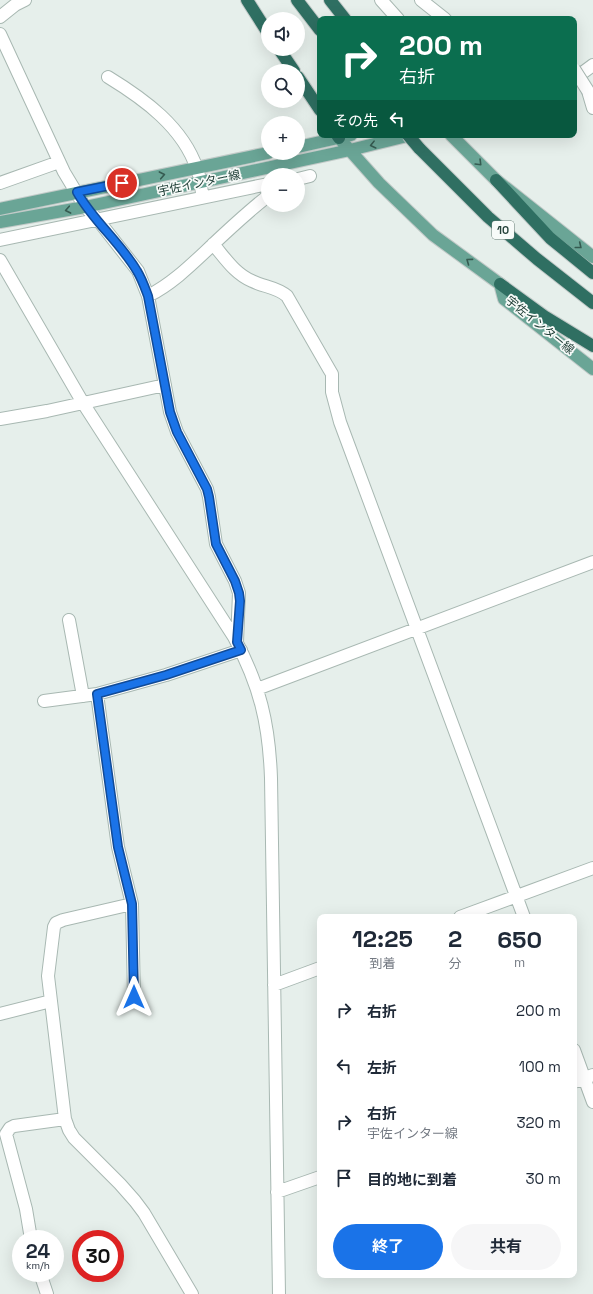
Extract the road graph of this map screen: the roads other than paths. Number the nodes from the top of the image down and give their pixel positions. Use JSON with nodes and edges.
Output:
{"nodes":[{"id":1,"x":25,"y":0,"type":"edge"},
{"id":2,"x":247,"y":0,"type":"edge"},
{"id":3,"x":297,"y":0,"type":"edge"},
{"id":4,"x":330,"y":0,"type":"edge"},
{"id":5,"x":380,"y":0,"type":"edge"},
{"id":6,"x":421,"y":0,"type":"edge"},
{"id":7,"x":343,"y":16,"type":"edge"},
{"id":8,"x":395,"y":16,"type":"edge"},
{"id":9,"x":441,"y":16,"type":"edge"},
{"id":10,"x":0,"y":17,"type":"edge"},
{"id":11,"x":261,"y":22,"type":"edge"},
{"id":12,"x":317,"y":26,"type":"edge"},
{"id":13,"x":0,"y":34,"type":"edge"},
{"id":14,"x":593,"y":65,"type":"edge"},
{"id":15,"x":577,"y":74,"type":"edge"},
{"id":16,"x":108,"y":76,"type":"dead end"},
{"id":17,"x":577,"y":77,"type":"edge"},
{"id":18,"x":305,"y":88,"type":"edge"},
{"id":19,"x":317,"y":106,"type":"edge"},
{"id":20,"x":593,"y":108,"type":"edge"},
{"id":21,"x":330,"y":138,"type":"edge"},
{"id":22,"x":340,"y":138,"type":"edge"},
{"id":23,"x":399,"y":138,"type":"edge"},
{"id":24,"x":411,"y":138,"type":"edge"},
{"id":25,"x":454,"y":138,"type":"edge"},
{"id":26,"x":305,"y":144,"type":"edge"},
{"id":27,"x":350,"y":150,"type":"junction"},
{"id":28,"x":261,"y":154,"type":"edge"},
{"id":29,"x":59,"y":162,"type":"junction"},
{"id":30,"x":197,"y":168,"type":"junction"},
{"id":31,"x":496,"y":180,"type":"junction"},
{"id":32,"x":200,"y":182,"type":"junction"},
{"id":33,"x":0,"y":183,"type":"edge"},
{"id":34,"x":261,"y":186,"type":"edge"},
{"id":35,"x":77,"y":192,"type":"junction"},
{"id":36,"x":203,"y":198,"type":"junction"},
{"id":37,"x":261,"y":202,"type":"edge"},
{"id":38,"x":85,"y":207,"type":"junction"},
{"id":39,"x":0,"y":209,"type":"edge"},
{"id":40,"x":98,"y":220,"type":"junction"},
{"id":41,"x":0,"y":222,"type":"edge"},
{"id":42,"x":0,"y":240,"type":"edge"},
{"id":43,"x":213,"y":244,"type":"junction"},
{"id":44,"x":593,"y":257,"type":"edge"},
{"id":45,"x":0,"y":260,"type":"edge"},
{"id":46,"x":593,"y":273,"type":"edge"},
{"id":47,"x":500,"y":284,"type":"junction"},
{"id":48,"x":148,"y":296,"type":"junction"},
{"id":49,"x":593,"y":303,"type":"edge"},
{"id":50,"x":593,"y":346,"type":"edge"},
{"id":51,"x":593,"y":368,"type":"edge"},
{"id":52,"x":165,"y":385,"type":"junction"},
{"id":53,"x":83,"y":403,"type":"junction"},
{"id":54,"x":0,"y":419,"type":"edge"},
{"id":55,"x":593,"y":562,"type":"edge"},
{"id":56,"x":69,"y":620,"type":"dead end"},
{"id":57,"x":418,"y":629,"type":"junction"},
{"id":58,"x":239,"y":646,"type":"junction"},
{"id":59,"x":257,"y":690,"type":"junction"},
{"id":60,"x":97,"y":694,"type":"junction"},
{"id":61,"x":83,"y":696,"type":"junction"},
{"id":62,"x":44,"y":701,"type":"dead end"},
{"id":63,"x":593,"y":868,"type":"edge"},
{"id":64,"x":517,"y":896,"type":"junction"},
{"id":65,"x":132,"y":904,"type":"junction"},
{"id":66,"x":468,"y":914,"type":"edge"},
{"id":67,"x":523,"y":914,"type":"edge"},
{"id":68,"x":317,"y":969,"type":"edge"},
{"id":69,"x":274,"y":985,"type":"junction"},
{"id":70,"x":134,"y":997,"type":"dead end"},
{"id":71,"x":51,"y":1001,"type":"junction"},
{"id":72,"x":0,"y":1014,"type":"edge"},
{"id":73,"x":577,"y":1058,"type":"edge"},
{"id":74,"x":584,"y":1078,"type":"edge"},
{"id":75,"x":593,"y":1102,"type":"edge"},
{"id":76,"x":65,"y":1119,"type":"junction"},
{"id":77,"x":317,"y":1178,"type":"edge"},
{"id":78,"x":278,"y":1192,"type":"junction"},
{"id":79,"x":30,"y":1230,"type":"edge"},
{"id":80,"x":43,"y":1282,"type":"edge"},
{"id":81,"x":47,"y":1294,"type":"edge"},
{"id":82,"x":192,"y":1294,"type":"edge"},
{"id":83,"x":279,"y":1294,"type":"edge"}],
"edges":[{"from":1,"to":10,"type":"street"},
{"from":2,"to":11,"type":"highway"},
{"from":3,"to":12,"type":"highway"},
{"from":4,"to":7,"type":"highway"},
{"from":5,"to":8,"type":"street"},
{"from":6,"to":9,"type":"street"},
{"from":13,"to":29,"type":"street"},
{"from":14,"to":17,"type":"street"},
{"from":15,"to":20,"type":"street","bridge":true},
{"from":16,"to":30,"type":"street"},
{"from":18,"to":19,"type":"highway"},
{"from":21,"to":26,"type":"main road"},
{"from":22,"to":27,"type":"main road","name":"宇佐インター線"},
{"from":23,"to":27,"type":"main road","name":"宇佐インター線","one_way":true},
{"from":24,"to":49,"type":"highway","number":"10","bridge":true},
{"from":25,"to":31,"type":"main road","one_way":true},
{"from":27,"to":32,"type":"main road","name":"宇佐インター線"},
{"from":47,"to":27,"type":"main road","name":"宇佐インター線","one_way":true},
{"from":28,"to":30,"type":"main road","name":"宇佐インター線"},
{"from":29,"to":33,"type":"street"},
{"from":29,"to":35,"type":"street"},
{"from":30,"to":32,"type":"street"},
{"from":35,"to":30,"type":"main road","name":"宇佐インター線","one_way":true},
{"from":31,"to":44,"type":"main road","one_way":true},
{"from":31,"to":46,"type":"highway"},
{"from":32,"to":36,"type":"street"},
{"from":32,"to":38,"type":"main road","name":"宇佐インター線"},
{"from":34,"to":36,"type":"street"},
{"from":35,"to":38,"type":"street"},
{"from":35,"to":39,"type":"main road","name":"宇佐インター線"},
{"from":36,"to":40,"type":"street"},
{"from":37,"to":43,"type":"street"},
{"from":38,"to":40,"type":"street"},
{"from":38,"to":41,"type":"main road","name":"宇佐インター線","one_way":true},
{"from":40,"to":42,"type":"street"},
{"from":40,"to":48,"type":"street"},
{"from":43,"to":48,"type":"street"},
{"from":43,"to":57,"type":"street"},
{"from":45,"to":53,"type":"street"},
{"from":47,"to":50,"type":"highway"},
{"from":47,"to":51,"type":"main road","name":"宇佐インター線"},
{"from":48,"to":52,"type":"street"},
{"from":52,"to":53,"type":"street"},
{"from":52,"to":58,"type":"street"},
{"from":53,"to":54,"type":"street"},
{"from":53,"to":58,"type":"street"},
{"from":55,"to":57,"type":"street"},
{"from":56,"to":61,"type":"street"},
{"from":57,"to":59,"type":"street"},
{"from":57,"to":64,"type":"street"},
{"from":58,"to":59,"type":"street"},
{"from":58,"to":60,"type":"street"},
{"from":59,"to":69,"type":"street"},
{"from":60,"to":61,"type":"street"},
{"from":60,"to":65,"type":"street"},
{"from":61,"to":62,"type":"street"},
{"from":63,"to":64,"type":"street"},
{"from":64,"to":66,"type":"street"},
{"from":64,"to":67,"type":"street"},
{"from":65,"to":70,"type":"street"},
{"from":65,"to":71,"type":"street"},
{"from":68,"to":69,"type":"street"},
{"from":69,"to":78,"type":"street"},
{"from":71,"to":72,"type":"street"},
{"from":71,"to":76,"type":"street"},
{"from":73,"to":74,"type":"street"},
{"from":74,"to":75,"type":"street"},
{"from":76,"to":79,"type":"street"},
{"from":76,"to":82,"type":"street"},
{"from":77,"to":78,"type":"street"},
{"from":78,"to":83,"type":"street"},
{"from":80,"to":81,"type":"street"}]}
